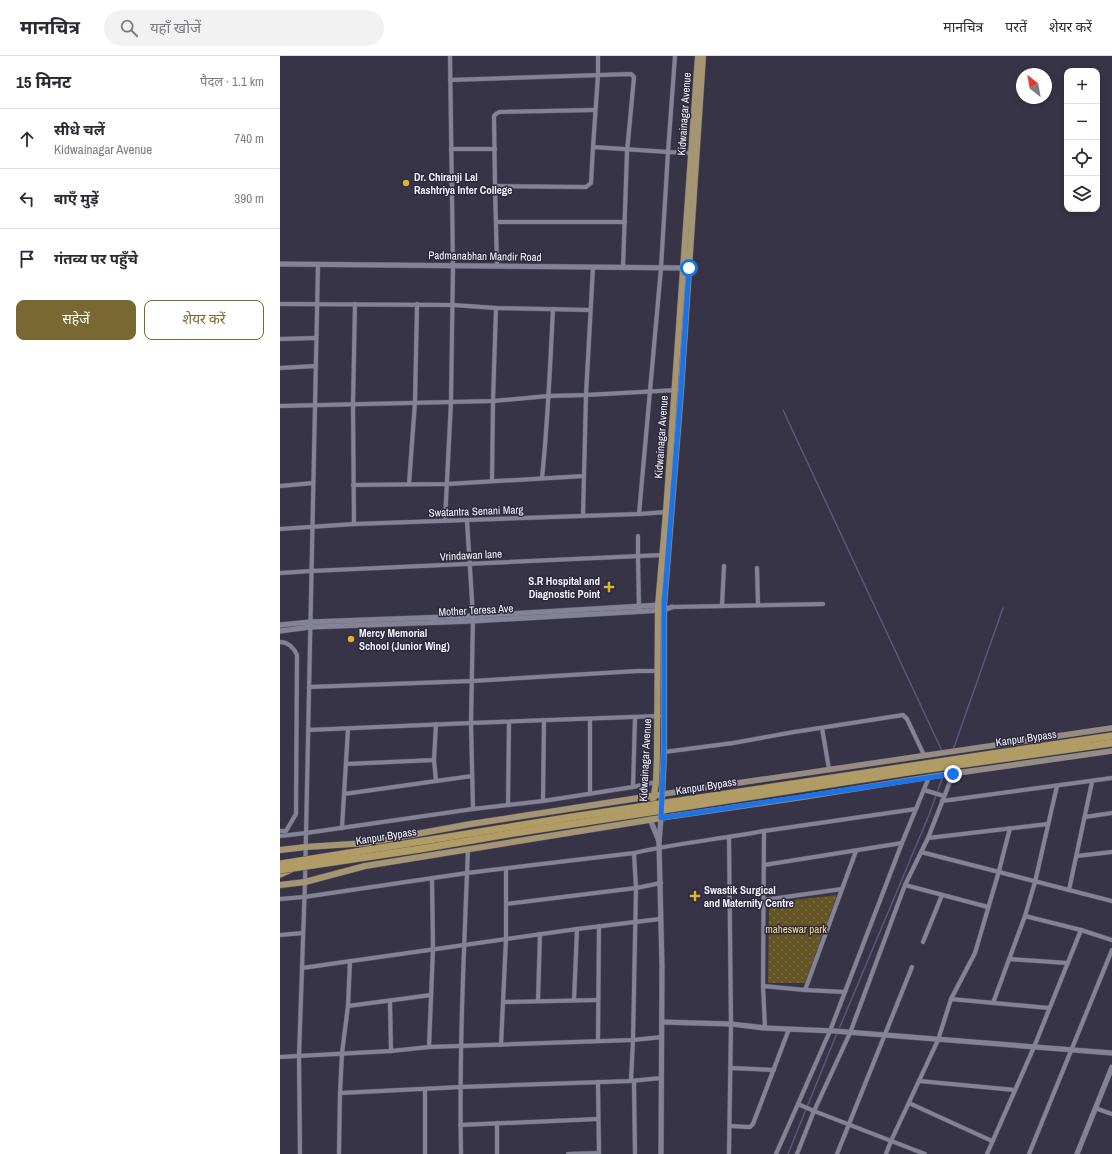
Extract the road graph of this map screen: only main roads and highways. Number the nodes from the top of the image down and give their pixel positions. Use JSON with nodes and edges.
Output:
{"nodes":[{"id":1,"x":698,"y":56,"type":"edge"},
{"id":2,"x":703,"y":56,"type":"edge"},
{"id":3,"x":694,"y":153,"type":"junction"},
{"id":4,"x":669,"y":512,"type":"junction"},
{"id":5,"x":661,"y":608,"type":"junction"},
{"id":6,"x":661,"y":716,"type":"junction"},
{"id":7,"x":1112,"y":728,"type":"edge"},
{"id":8,"x":1112,"y":736,"type":"edge"},
{"id":9,"x":1112,"y":743,"type":"edge"},
{"id":10,"x":1112,"y":751,"type":"edge"},
{"id":11,"x":663,"y":794,"type":"junction"},
{"id":12,"x":655,"y":795,"type":"junction"},
{"id":13,"x":661,"y":818,"type":"junction"},
{"id":14,"x":650,"y":819,"type":"junction"},
{"id":15,"x":280,"y":850,"type":"edge"},
{"id":16,"x":280,"y":860,"type":"edge"},
{"id":17,"x":299,"y":861,"type":"junction"},
{"id":18,"x":280,"y":864,"type":"edge"},
{"id":19,"x":291,"y":869,"type":"junction"},
{"id":20,"x":280,"y":870,"type":"edge"},
{"id":21,"x":280,"y":874,"type":"edge"},
{"id":22,"x":280,"y":885,"type":"edge"}],
"edges":[{"from":1,"to":3,"type":"main road","name":"Kidwainagar Avenue"},
{"from":2,"to":3,"type":"main road","name":"Kidwainagar Avenue"},
{"from":3,"to":4,"type":"main road","name":"Kidwainagar Avenue"},
{"from":3,"to":4,"type":"main road","name":"Kidwainagar Avenue"},
{"from":4,"to":5,"type":"main road","name":"Kidwainagar Avenue"},
{"from":4,"to":5,"type":"main road","name":"Kidwainagar Avenue"},
{"from":5,"to":6,"type":"main road","name":"Kidwainagar Avenue"},
{"from":5,"to":6,"type":"main road","name":"Kidwainagar Avenue"},
{"from":6,"to":11,"type":"main road","name":"Kidwainagar Avenue"},
{"from":6,"to":12,"type":"main road","name":"Kidwainagar Avenue"},
{"from":7,"to":11,"type":"main road"},
{"from":8,"to":17,"type":"highway","name":"Kanpur Bypass","bridge":true},
{"from":9,"to":19,"type":"highway","name":"Kanpur Bypass","bridge":true},
{"from":10,"to":13,"type":"main road"},
{"from":11,"to":12,"type":"main road"},
{"from":11,"to":13,"type":"main road","name":"Kidwainagar Avenue"},
{"from":12,"to":14,"type":"main road","name":"Kidwainagar Avenue"},
{"from":12,"to":15,"type":"main road"},
{"from":13,"to":14,"type":"main road"},
{"from":14,"to":22,"type":"main road"},
{"from":16,"to":17,"type":"highway","bridge":true},
{"from":17,"to":18,"type":"highway","name":"Kanpur Bypass","bridge":true},
{"from":19,"to":20,"type":"highway","name":"Kanpur Bypass","bridge":true},
{"from":19,"to":21,"type":"highway","bridge":true}]}
